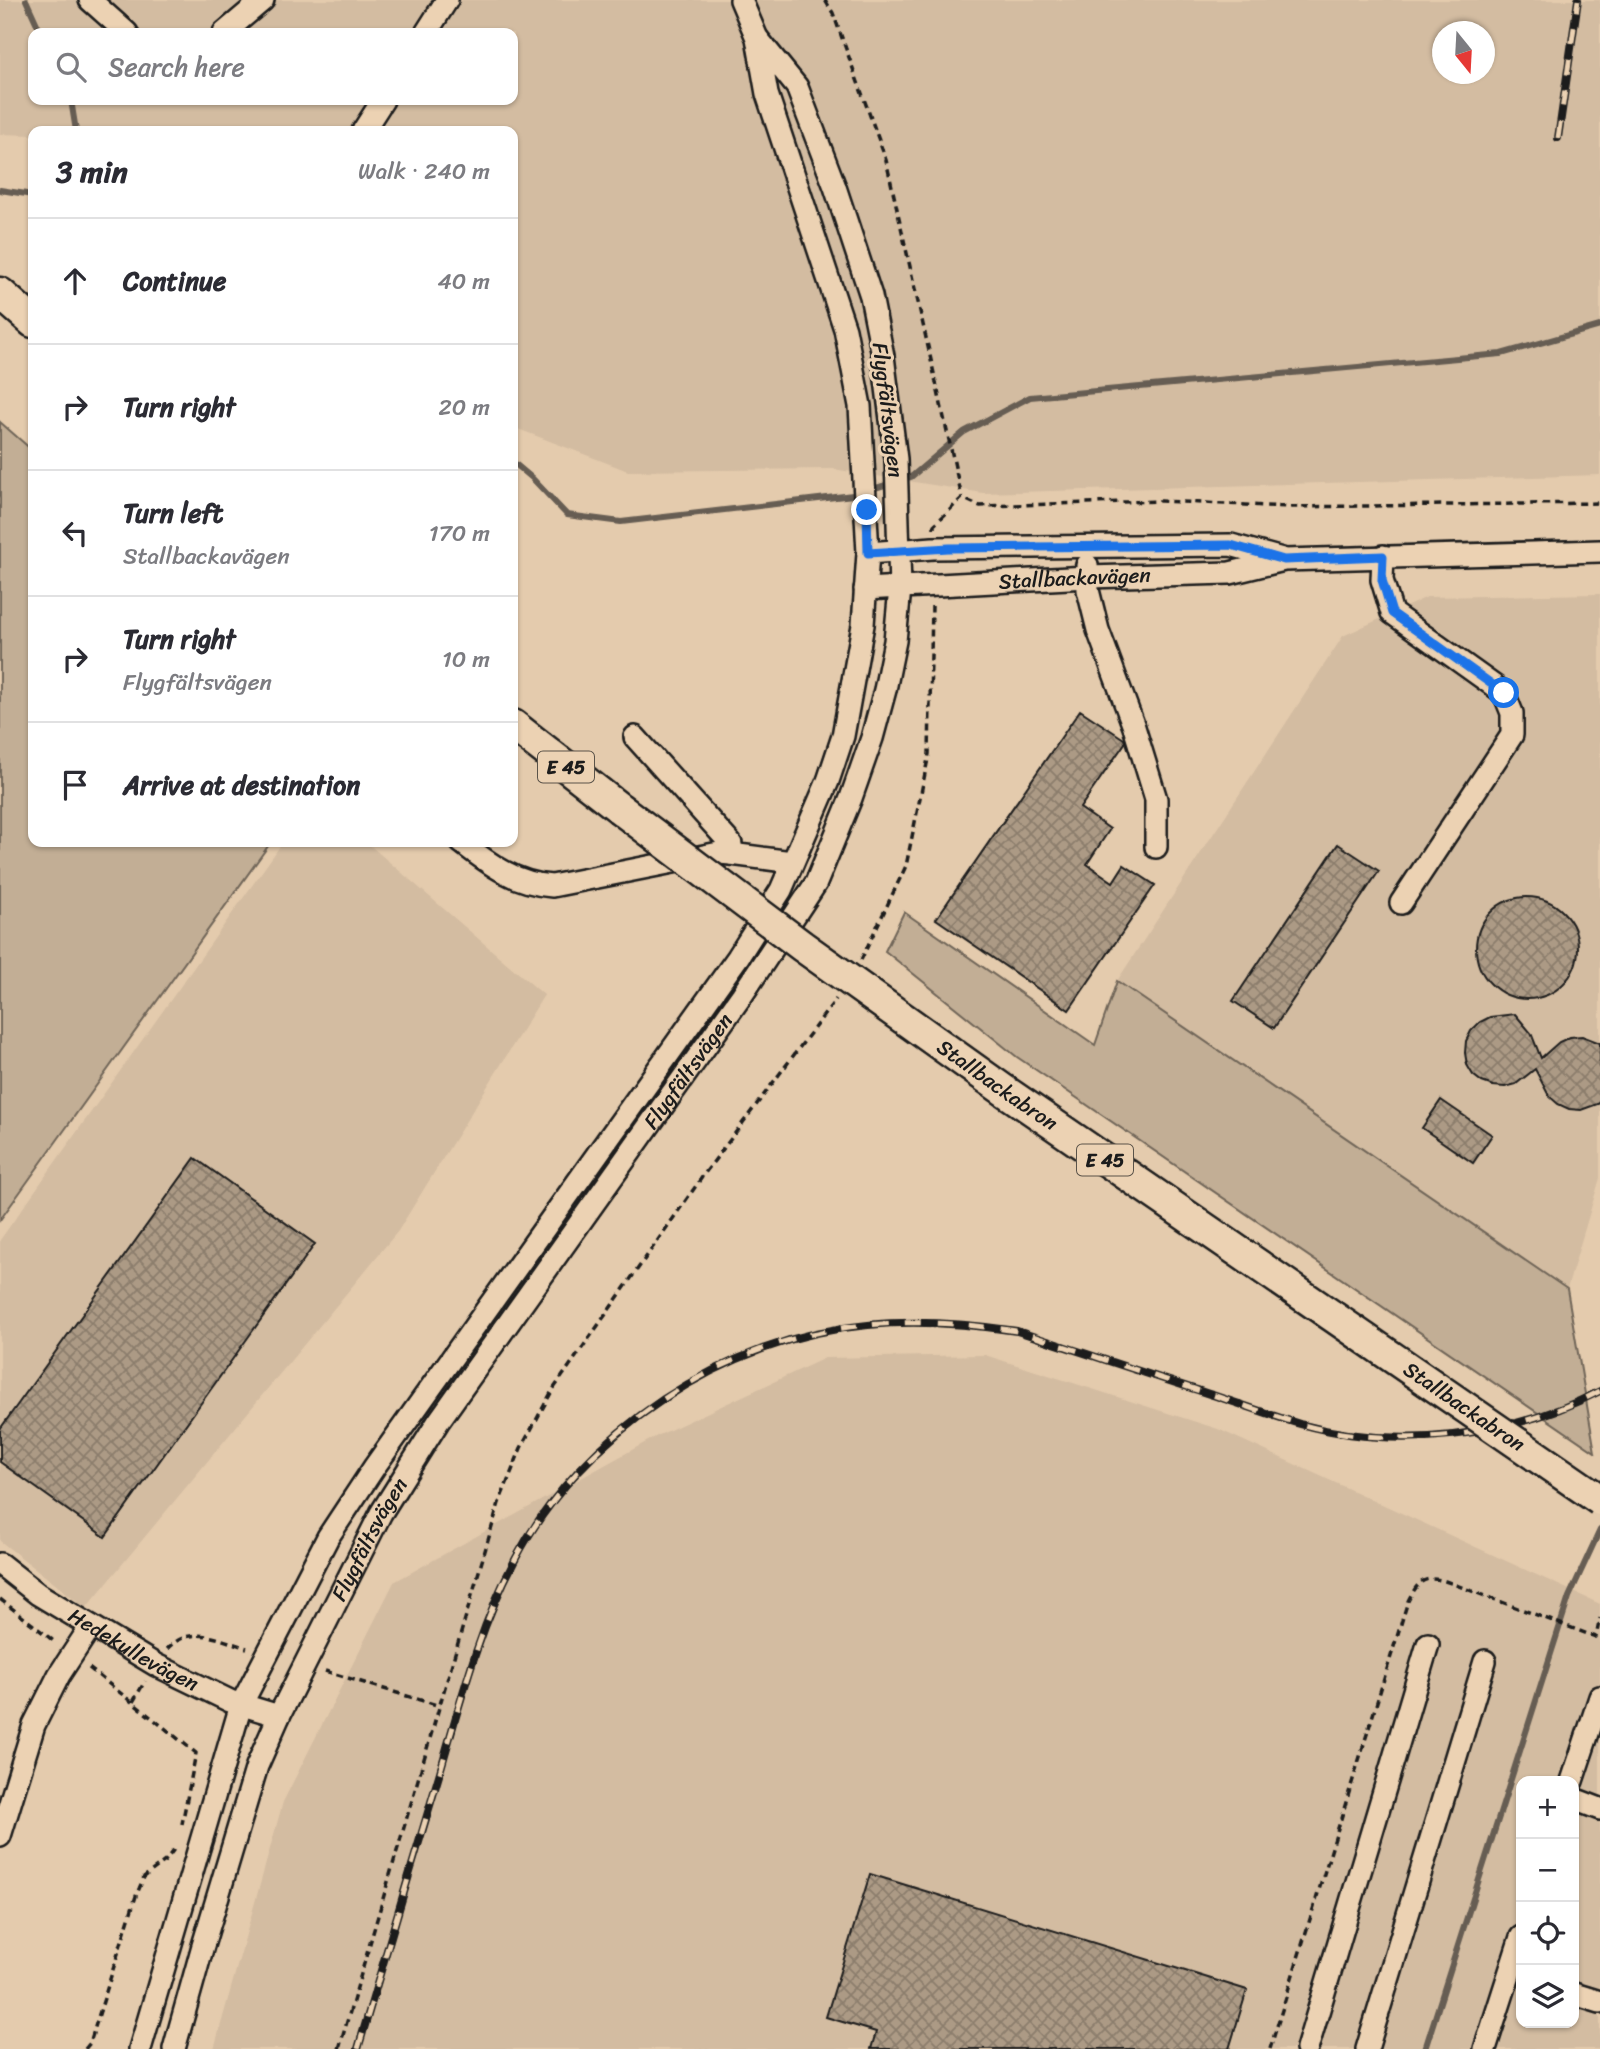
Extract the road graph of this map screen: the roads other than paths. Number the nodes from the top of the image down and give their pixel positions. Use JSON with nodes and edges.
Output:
{"nodes":[{"id":1,"x":90,"y":0,"type":"edge"},
{"id":2,"x":263,"y":0,"type":"edge"},
{"id":3,"x":447,"y":0,"type":"edge"},
{"id":4,"x":741,"y":0,"type":"edge"},
{"id":5,"x":121,"y":28,"type":"edge"},
{"id":6,"x":230,"y":28,"type":"edge"},
{"id":7,"x":429,"y":28,"type":"edge"},
{"id":8,"x":757,"y":37,"type":"junction"},
{"id":9,"x":380,"y":105,"type":"edge"},
{"id":10,"x":366,"y":126,"type":"edge"},
{"id":11,"x":0,"y":293,"type":"edge"},
{"id":12,"x":28,"y":318,"type":"edge"},
{"id":13,"x":1086,"y":545,"type":"junction"},
{"id":14,"x":900,"y":549,"type":"junction"},
{"id":15,"x":1600,"y":551,"type":"edge"},
{"id":16,"x":868,"y":553,"type":"junction"},
{"id":17,"x":1383,"y":556,"type":"junction"},
{"id":18,"x":1284,"y":560,"type":"junction"},
{"id":19,"x":1088,"y":577,"type":"junction"},
{"id":20,"x":900,"y":588,"type":"junction"},
{"id":21,"x":865,"y":589,"type":"junction"},
{"id":22,"x":518,"y":728,"type":"edge"},
{"id":23,"x":635,"y":737,"type":"dead end"},
{"id":24,"x":468,"y":847,"type":"edge"},
{"id":25,"x":1156,"y":847,"type":"dead end"},
{"id":26,"x":731,"y":854,"type":"junction"},
{"id":27,"x":792,"y":862,"type":"junction"},
{"id":28,"x":1401,"y":903,"type":"dead end"},
{"id":29,"x":1600,"y":1500,"type":"edge"},
{"id":30,"x":0,"y":1564,"type":"edge"},
{"id":31,"x":92,"y":1626,"type":"junction"},
{"id":32,"x":1429,"y":1644,"type":"dead end"},
{"id":33,"x":1485,"y":1661,"type":"dead end"},
{"id":34,"x":1600,"y":1697,"type":"edge"},
{"id":35,"x":241,"y":1705,"type":"junction"},
{"id":36,"x":279,"y":1716,"type":"junction"},
{"id":37,"x":1574,"y":1776,"type":"edge"},
{"id":38,"x":1579,"y":1801,"type":"edge"},
{"id":39,"x":1600,"y":1809,"type":"edge"},
{"id":40,"x":0,"y":1836,"type":"edge"},
{"id":41,"x":1515,"y":1976,"type":"edge"},
{"id":42,"x":1579,"y":1996,"type":"edge"},
{"id":43,"x":1600,"y":2002,"type":"edge"},
{"id":44,"x":140,"y":2049,"type":"edge"},
{"id":45,"x":174,"y":2049,"type":"edge"},
{"id":46,"x":1307,"y":2049,"type":"edge"},
{"id":47,"x":1367,"y":2049,"type":"edge"},
{"id":48,"x":1485,"y":2049,"type":"edge"}],
"edges":[{"from":1,"to":5,"type":"street"},
{"from":2,"to":6,"type":"street"},
{"from":3,"to":7,"type":"street"},
{"from":4,"to":8,"type":"street","name":"Flygfältsvägen"},
{"from":8,"to":14,"type":"street","name":"Flygfältsvägen"},
{"from":8,"to":16,"type":"street","name":"Flygfältsvägen"},
{"from":9,"to":10,"type":"street"},
{"from":11,"to":12,"type":"highway"},
{"from":13,"to":14,"type":"street","name":"Stallbackavägen"},
{"from":13,"to":18,"type":"street","name":"Stallbackavägen"},
{"from":13,"to":19,"type":"street"},
{"from":14,"to":16,"type":"street","name":"Stallbackavägen"},
{"from":14,"to":20,"type":"street","name":"Flygfältsvägen"},
{"from":15,"to":17,"type":"street","name":"Stallbackavägen"},
{"from":16,"to":21,"type":"street","name":"Flygfältsvägen"},
{"from":17,"to":18,"type":"street","name":"Stallbackavägen"},
{"from":17,"to":28,"type":"street"},
{"from":18,"to":19,"type":"street","name":"Stallbackavägen"},
{"from":19,"to":20,"type":"street","name":"Stallbackavägen"},
{"from":19,"to":25,"type":"street"},
{"from":20,"to":21,"type":"street","name":"Stallbackavägen"},
{"from":20,"to":36,"type":"street","name":"Flygfältsvägen"},
{"from":21,"to":27,"type":"street","name":"Flygfältsvägen"},
{"from":22,"to":29,"type":"highway","name":"Stallbackabron","number":"E 45","bridge":true},
{"from":23,"to":26,"type":"street"},
{"from":24,"to":26,"type":"street"},
{"from":26,"to":27,"type":"street"},
{"from":27,"to":35,"type":"street","name":"Flygfältsvägen"},
{"from":30,"to":31,"type":"street","name":"Hedekullevägen"},
{"from":31,"to":35,"type":"street","name":"Hedekullevägen"},
{"from":31,"to":40,"type":"street"},
{"from":32,"to":46,"type":"street"},
{"from":33,"to":47,"type":"street"},
{"from":34,"to":37,"type":"street"},
{"from":35,"to":36,"type":"street","name":"Hedekullevägen"},
{"from":35,"to":44,"type":"street","name":"Flygfältsvägen"},
{"from":36,"to":45,"type":"street","name":"Flygfältsvägen"},
{"from":38,"to":39,"type":"street"},
{"from":41,"to":48,"type":"street"},
{"from":42,"to":43,"type":"street"}]}
